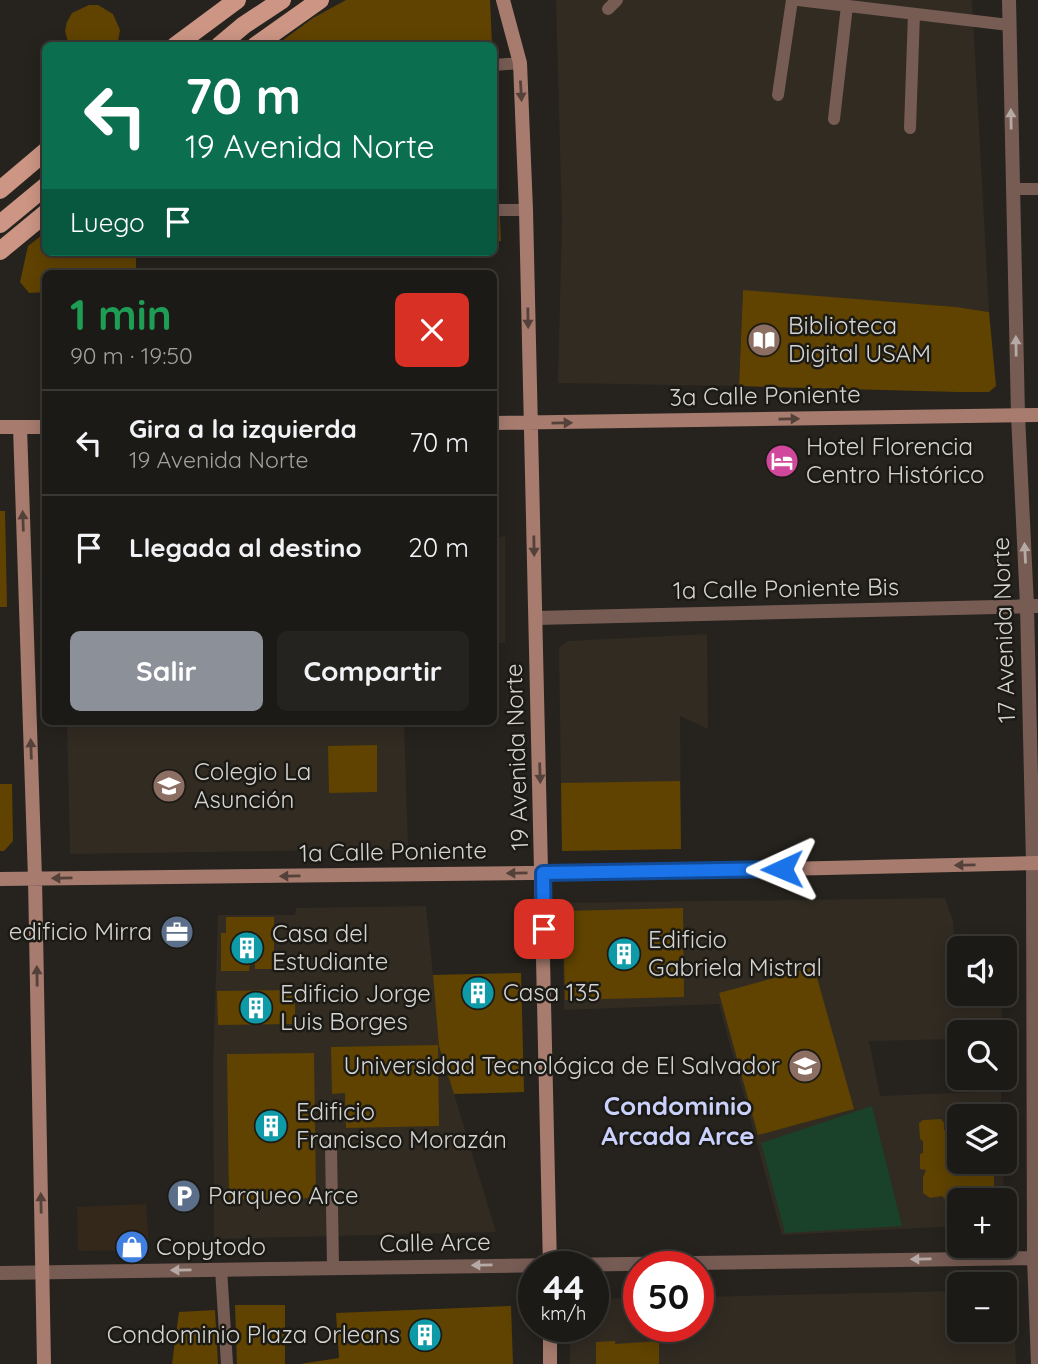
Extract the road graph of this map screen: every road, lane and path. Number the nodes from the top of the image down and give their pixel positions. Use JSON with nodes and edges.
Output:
{"nodes":[{"id":1,"x":237,"y":0,"type":"edge"},
{"id":2,"x":282,"y":0,"type":"edge"},
{"id":3,"x":320,"y":0,"type":"edge"},
{"id":4,"x":503,"y":0,"type":"edge"},
{"id":5,"x":792,"y":0,"type":"edge"},
{"id":6,"x":798,"y":0,"type":"edge"},
{"id":7,"x":1009,"y":0,"type":"edge"},
{"id":8,"x":847,"y":6,"type":"junction"},
{"id":9,"x":914,"y":14,"type":"junction"},
{"id":10,"x":1009,"y":25,"type":"junction"},
{"id":11,"x":180,"y":42,"type":"edge"},
{"id":12,"x":224,"y":42,"type":"edge"},
{"id":13,"x":261,"y":42,"type":"edge"},
{"id":14,"x":520,"y":64,"type":"junction"},
{"id":15,"x":497,"y":65,"type":"edge"},
{"id":16,"x":778,"y":95,"type":"dead end"},
{"id":17,"x":834,"y":119,"type":"dead end"},
{"id":18,"x":910,"y":128,"type":"dead end"},
{"id":19,"x":42,"y":154,"type":"edge"},
{"id":20,"x":42,"y":189,"type":"edge"},
{"id":21,"x":1013,"y":189,"type":"junction"},
{"id":22,"x":1038,"y":189,"type":"edge"},
{"id":23,"x":0,"y":190,"type":"edge"},
{"id":24,"x":497,"y":210,"type":"edge"},
{"id":25,"x":526,"y":210,"type":"junction"},
{"id":26,"x":42,"y":216,"type":"edge"},
{"id":27,"x":0,"y":224,"type":"edge"},
{"id":28,"x":0,"y":251,"type":"edge"},
{"id":29,"x":1018,"y":415,"type":"junction"},
{"id":30,"x":1038,"y":415,"type":"edge"},
{"id":31,"x":497,"y":423,"type":"edge"},
{"id":32,"x":531,"y":423,"type":"junction"},
{"id":33,"x":0,"y":427,"type":"edge"},
{"id":34,"x":20,"y":427,"type":"junction"},
{"id":35,"x":42,"y":427,"type":"edge"},
{"id":36,"x":1033,"y":606,"type":"edge"},
{"id":37,"x":536,"y":618,"type":"junction"},
{"id":38,"x":1036,"y":863,"type":"edge"},
{"id":39,"x":543,"y":873,"type":"junction"},
{"id":40,"x":35,"y":878,"type":"junction"},
{"id":41,"x":0,"y":879,"type":"edge"},
{"id":42,"x":331,"y":1145,"type":"dead end"},
{"id":43,"x":550,"y":1251,"type":"edge"},
{"id":44,"x":1036,"y":1258,"type":"edge"},
{"id":45,"x":609,"y":1265,"type":"edge"},
{"id":46,"x":518,"y":1266,"type":"edge"},
{"id":47,"x":333,"y":1267,"type":"junction"},
{"id":48,"x":221,"y":1269,"type":"junction"},
{"id":49,"x":42,"y":1272,"type":"junction"},
{"id":50,"x":0,"y":1273,"type":"edge"},
{"id":51,"x":550,"y":1342,"type":"edge"},
{"id":52,"x":44,"y":1364,"type":"edge"},
{"id":53,"x":226,"y":1364,"type":"edge"},
{"id":54,"x":550,"y":1364,"type":"edge"},
{"id":55,"x":1038,"y":1364,"type":"edge"}],
"edges":[{"from":1,"to":11,"type":"main road"},
{"from":2,"to":12,"type":"main road"},
{"from":3,"to":13,"type":"main road"},
{"from":4,"to":14,"type":"street","name":"19 Avenida Norte"},
{"from":5,"to":16,"type":"lane"},
{"from":6,"to":8,"type":"lane"},
{"from":7,"to":10,"type":"street","name":"17 Avenida Norte"},
{"from":8,"to":9,"type":"lane"},
{"from":8,"to":17,"type":"lane"},
{"from":9,"to":10,"type":"lane"},
{"from":9,"to":18,"type":"lane"},
{"from":21,"to":10,"type":"street","name":"17 Avenida Norte","one_way":true},
{"from":14,"to":15,"type":"lane"},
{"from":14,"to":25,"type":"street","name":"19 Avenida Norte","one_way":true},
{"from":19,"to":23,"type":"main road"},
{"from":20,"to":27,"type":"main road"},
{"from":21,"to":22,"type":"lane"},
{"from":29,"to":21,"type":"street","name":"17 Avenida Norte","one_way":true},
{"from":24,"to":25,"type":"lane"},
{"from":25,"to":32,"type":"street","name":"19 Avenida Norte","one_way":true},
{"from":26,"to":28,"type":"main road"},
{"from":29,"to":30,"type":"street","name":"3a Calle Poniente"},
{"from":32,"to":29,"type":"street","name":"3a Calle Poniente","one_way":true},
{"from":36,"to":29,"type":"street","name":"17 Avenida Norte","one_way":true},
{"from":31,"to":32,"type":"street","name":"3a Calle Poniente"},
{"from":32,"to":37,"type":"street","name":"19 Avenida Norte","one_way":true},
{"from":33,"to":34,"type":"street"},
{"from":34,"to":35,"type":"street"},
{"from":40,"to":34,"type":"street","one_way":true},
{"from":36,"to":37,"type":"street","name":"1a Calle Poniente Bis"},
{"from":36,"to":38,"type":"street","name":"17 Avenida Norte"},
{"from":37,"to":39,"type":"street","name":"19 Avenida Norte","one_way":true},
{"from":38,"to":39,"type":"street","name":"1a Calle Poniente","one_way":true},
{"from":38,"to":44,"type":"street","name":"17 Avenida Norte"},
{"from":39,"to":40,"type":"street","name":"1a Calle Poniente","one_way":true},
{"from":39,"to":43,"type":"street","name":"19 Avenida Norte"},
{"from":40,"to":41,"type":"street","name":"1a Calle Poniente"},
{"from":49,"to":40,"type":"street","one_way":true},
{"from":42,"to":47,"type":"lane"},
{"from":44,"to":45,"type":"street","name":"Calle Arce","one_way":true},
{"from":44,"to":55,"type":"street","name":"17 Avenida Norte"},
{"from":46,"to":47,"type":"street","name":"Calle Arce","one_way":true},
{"from":47,"to":48,"type":"street","name":"Calle Arce"},
{"from":48,"to":49,"type":"street","name":"Calle Arce","one_way":true},
{"from":48,"to":53,"type":"lane"},
{"from":49,"to":50,"type":"street","name":"Calle Arce"},
{"from":49,"to":52,"type":"street"},
{"from":51,"to":54,"type":"street"}]}
